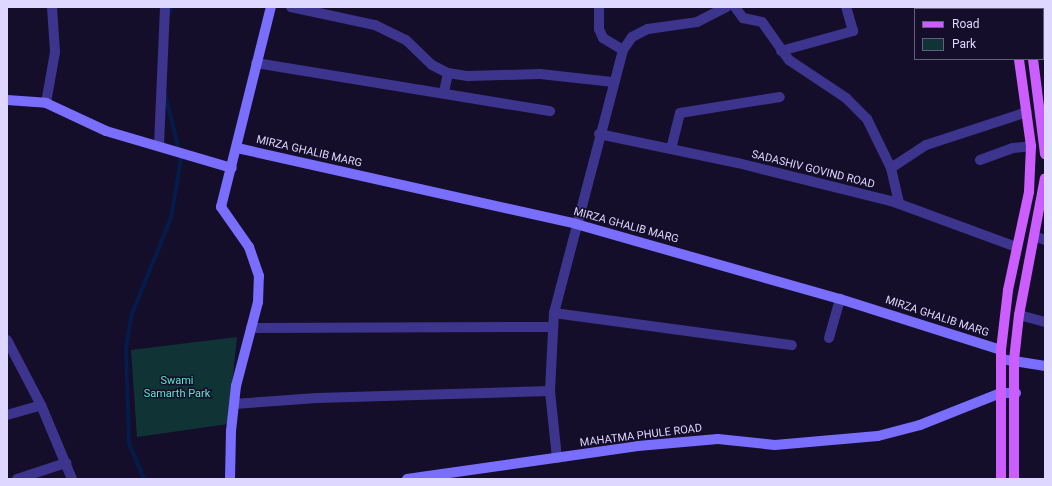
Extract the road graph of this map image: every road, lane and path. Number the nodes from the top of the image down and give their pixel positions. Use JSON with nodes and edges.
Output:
{"nodes":[{"id":1,"x":52,"y":7,"type":"edge"},
{"id":2,"x":165,"y":7,"type":"edge"},
{"id":3,"x":271,"y":7,"type":"edge"},
{"id":4,"x":291,"y":7,"type":"edge"},
{"id":5,"x":599,"y":7,"type":"edge"},
{"id":6,"x":726,"y":7,"type":"edge"},
{"id":7,"x":735,"y":7,"type":"edge"},
{"id":8,"x":846,"y":7,"type":"edge"},
{"id":9,"x":623,"y":50,"type":"junction"},
{"id":10,"x":781,"y":51,"type":"junction"},
{"id":11,"x":1020,"y":60,"type":"edge"},
{"id":12,"x":1033,"y":60,"type":"edge"},
{"id":13,"x":256,"y":63,"type":"junction"},
{"id":14,"x":448,"y":73,"type":"junction"},
{"id":15,"x":612,"y":82,"type":"junction"},
{"id":16,"x":444,"y":92,"type":"junction"},
{"id":17,"x":780,"y":97,"type":"dead end"},
{"id":18,"x":7,"y":100,"type":"edge"},
{"id":19,"x":46,"y":103,"type":"junction"},
{"id":20,"x":550,"y":111,"type":"dead end"},
{"id":21,"x":1027,"y":112,"type":"junction"},
{"id":22,"x":599,"y":134,"type":"junction"},
{"id":23,"x":159,"y":145,"type":"junction"},
{"id":24,"x":1031,"y":146,"type":"junction"},
{"id":25,"x":237,"y":148,"type":"junction"},
{"id":26,"x":1045,"y":148,"type":"edge"},
{"id":27,"x":671,"y":149,"type":"junction"},
{"id":28,"x":980,"y":160,"type":"dead end"},
{"id":29,"x":232,"y":168,"type":"junction"},
{"id":30,"x":891,"y":168,"type":"junction"},
{"id":31,"x":1045,"y":178,"type":"edge"},
{"id":32,"x":899,"y":204,"type":"junction"},
{"id":33,"x":576,"y":224,"type":"junction"},
{"id":34,"x":1034,"y":236,"type":"junction"},
{"id":35,"x":1045,"y":240,"type":"edge"},
{"id":36,"x":1016,"y":247,"type":"junction"},
{"id":37,"x":840,"y":299,"type":"junction"},
{"id":38,"x":554,"y":313,"type":"junction"},
{"id":39,"x":1019,"y":315,"type":"junction"},
{"id":40,"x":1045,"y":322,"type":"edge"},
{"id":41,"x":554,"y":327,"type":"junction"},
{"id":42,"x":251,"y":328,"type":"junction"},
{"id":43,"x":829,"y":338,"type":"dead end"},
{"id":44,"x":7,"y":340,"type":"edge"},
{"id":45,"x":792,"y":345,"type":"dead end"},
{"id":46,"x":1001,"y":355,"type":"junction"},
{"id":47,"x":1014,"y":360,"type":"junction"},
{"id":48,"x":1045,"y":366,"type":"edge"},
{"id":49,"x":550,"y":391,"type":"junction"},
{"id":50,"x":1001,"y":393,"type":"junction"},
{"id":51,"x":1016,"y":393,"type":"junction"},
{"id":52,"x":234,"y":404,"type":"junction"},
{"id":53,"x":41,"y":405,"type":"junction"},
{"id":54,"x":7,"y":415,"type":"edge"},
{"id":55,"x":557,"y":458,"type":"junction"},
{"id":56,"x":66,"y":463,"type":"junction"},
{"id":57,"x":462,"y":476,"type":"edge"},
{"id":58,"x":17,"y":479,"type":"edge"},
{"id":59,"x":72,"y":479,"type":"edge"},
{"id":60,"x":230,"y":479,"type":"edge"},
{"id":61,"x":407,"y":479,"type":"edge"},
{"id":62,"x":1001,"y":479,"type":"edge"},
{"id":63,"x":1014,"y":479,"type":"edge"}],
"edges":[{"from":1,"to":19,"type":"street"},
{"from":2,"to":23,"type":"street"},
{"from":3,"to":13,"type":"street"},
{"from":4,"to":14,"type":"street"},
{"from":5,"to":9,"type":"street"},
{"from":6,"to":9,"type":"street"},
{"from":7,"to":10,"type":"street"},
{"from":8,"to":10,"type":"street"},
{"from":9,"to":15,"type":"street"},
{"from":10,"to":30,"type":"street"},
{"from":11,"to":21,"type":"main road"},
{"from":12,"to":26,"type":"main road"},
{"from":13,"to":16,"type":"street"},
{"from":13,"to":25,"type":"street"},
{"from":14,"to":15,"type":"street"},
{"from":14,"to":16,"type":"street"},
{"from":15,"to":22,"type":"street"},
{"from":16,"to":20,"type":"street"},
{"from":17,"to":27,"type":"street"},
{"from":18,"to":19,"type":"street"},
{"from":19,"to":23,"type":"street"},
{"from":21,"to":24,"type":"main road"},
{"from":21,"to":30,"type":"street"},
{"from":22,"to":27,"type":"street","name":"SADASHIV GOVIND ROAD"},
{"from":22,"to":33,"type":"street"},
{"from":23,"to":29,"type":"street"},
{"from":24,"to":26,"type":"main road"},
{"from":24,"to":28,"type":"street"},
{"from":24,"to":36,"type":"main road"},
{"from":25,"to":29,"type":"street"},
{"from":25,"to":33,"type":"street","name":"MIRZA GHALIB MARG"},
{"from":27,"to":32,"type":"street","name":"SADASHIV GOVIND ROAD"},
{"from":29,"to":42,"type":"street"},
{"from":30,"to":32,"type":"street"},
{"from":31,"to":34,"type":"main road"},
{"from":32,"to":36,"type":"street","name":"SADASHIV GOVIND ROAD"},
{"from":33,"to":37,"type":"street","name":"MIRZA GHALIB MARG"},
{"from":33,"to":38,"type":"street"},
{"from":34,"to":35,"type":"street"},
{"from":34,"to":39,"type":"main road"},
{"from":36,"to":46,"type":"main road"},
{"from":37,"to":43,"type":"street"},
{"from":37,"to":46,"type":"street","name":"MIRZA GHALIB MARG"},
{"from":38,"to":41,"type":"street"},
{"from":38,"to":45,"type":"street"},
{"from":39,"to":40,"type":"street"},
{"from":39,"to":47,"type":"main road"},
{"from":41,"to":42,"type":"street"},
{"from":41,"to":49,"type":"street"},
{"from":42,"to":52,"type":"street"},
{"from":44,"to":53,"type":"street"},
{"from":46,"to":47,"type":"street","name":"MIRZA GHALIB MARG"},
{"from":46,"to":50,"type":"main road"},
{"from":47,"to":48,"type":"street","name":"MIRZA GHALIB MARG"},
{"from":47,"to":51,"type":"main road"},
{"from":49,"to":52,"type":"street"},
{"from":49,"to":55,"type":"street"},
{"from":50,"to":51,"type":"street","name":"MAHATMA PHULE ROAD"},
{"from":50,"to":55,"type":"street","name":"MAHATMA PHULE ROAD"},
{"from":50,"to":62,"type":"main road"},
{"from":51,"to":63,"type":"main road"},
{"from":52,"to":60,"type":"street"},
{"from":53,"to":54,"type":"street"},
{"from":53,"to":56,"type":"street"},
{"from":55,"to":57,"type":"street","name":"MAHATMA PHULE ROAD"},
{"from":56,"to":58,"type":"street"},
{"from":56,"to":59,"type":"street"},
{"from":57,"to":61,"type":"street","name":"MAHATMA PHULE ROAD"}]}
